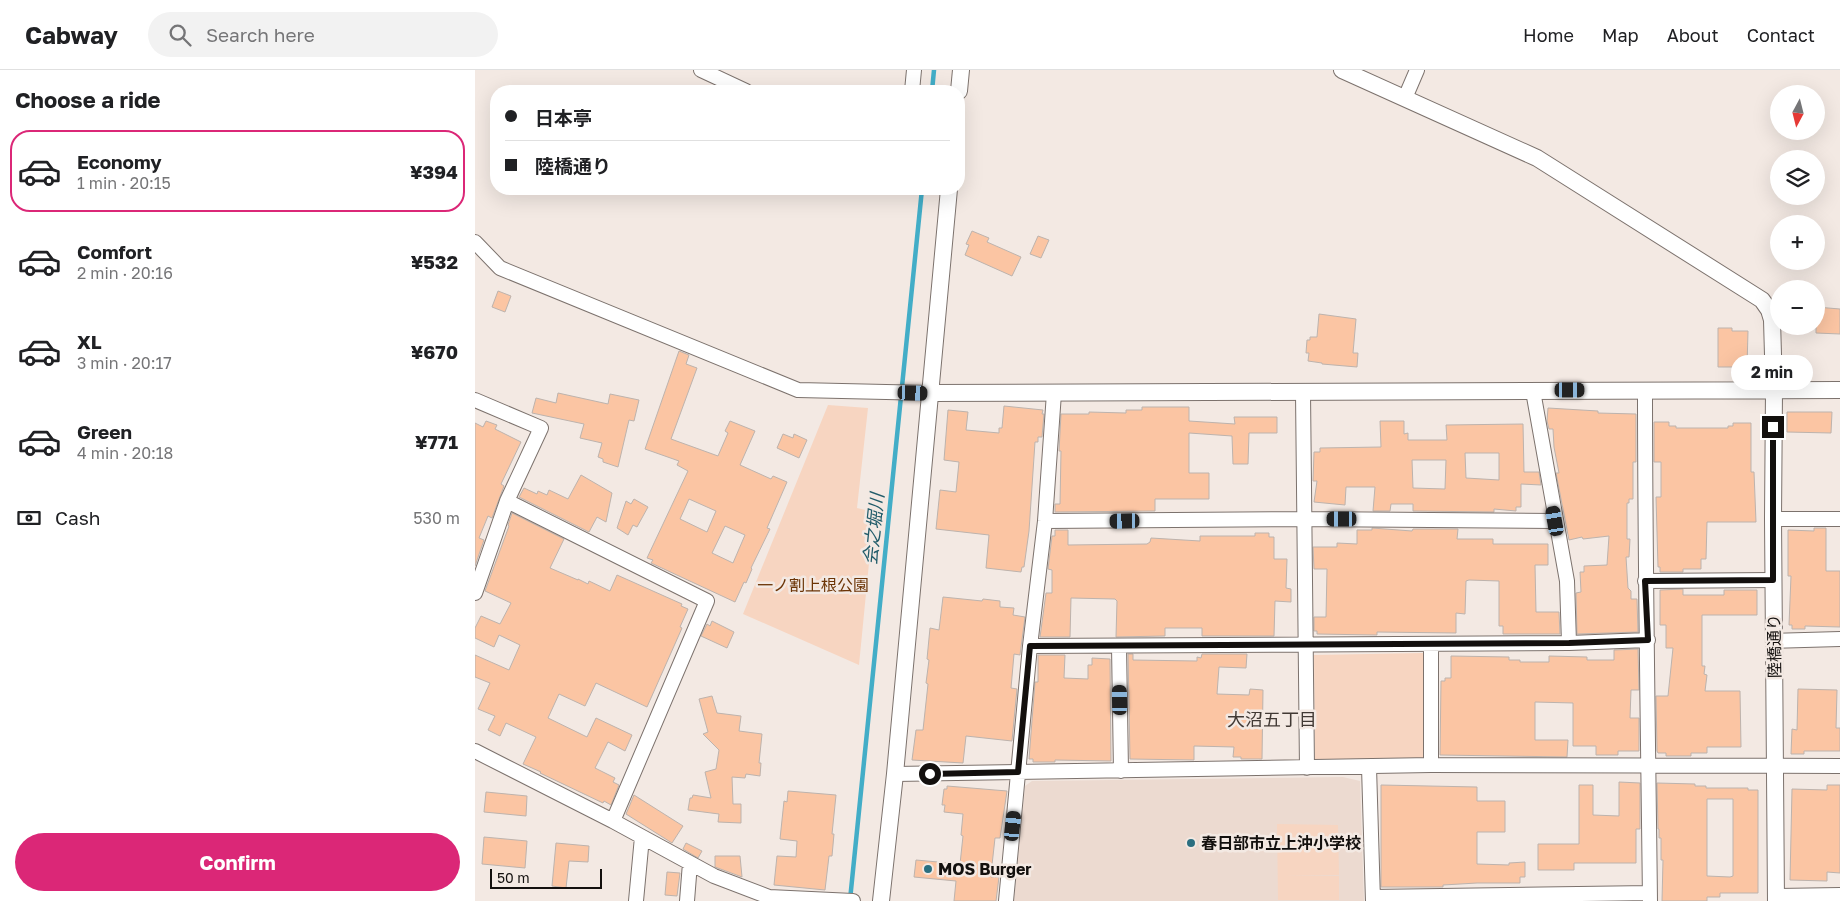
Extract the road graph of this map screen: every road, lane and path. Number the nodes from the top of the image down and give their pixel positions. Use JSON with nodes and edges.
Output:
{"nodes":[{"id":1,"x":701,"y":70,"type":"edge"},
{"id":2,"x":915,"y":70,"type":"edge"},
{"id":3,"x":961,"y":70,"type":"edge"},
{"id":4,"x":1342,"y":70,"type":"edge"},
{"id":5,"x":1417,"y":70,"type":"edge"},
{"id":6,"x":733,"y":85,"type":"edge"},
{"id":7,"x":913,"y":85,"type":"edge"},
{"id":8,"x":960,"y":85,"type":"edge"},
{"id":9,"x":1405,"y":98,"type":"junction"},
{"id":10,"x":948,"y":195,"type":"edge"},
{"id":11,"x":475,"y":242,"type":"edge"},
{"id":12,"x":1645,"y":390,"type":"junction"},
{"id":13,"x":1774,"y":390,"type":"junction"},
{"id":14,"x":1840,"y":390,"type":"edge"},
{"id":15,"x":1533,"y":391,"type":"junction"},
{"id":16,"x":930,"y":393,"type":"junction"},
{"id":17,"x":1054,"y":393,"type":"junction"},
{"id":18,"x":1303,"y":393,"type":"junction"},
{"id":19,"x":475,"y":400,"type":"edge"},
{"id":20,"x":507,"y":501,"type":"junction"},
{"id":21,"x":1840,"y":518,"type":"edge"},
{"id":22,"x":1304,"y":519,"type":"junction"},
{"id":23,"x":1773,"y":519,"type":"junction"},
{"id":24,"x":1555,"y":521,"type":"junction"},
{"id":25,"x":1045,"y":522,"type":"junction"},
{"id":26,"x":1773,"y":580,"type":"junction"},
{"id":27,"x":1645,"y":581,"type":"junction"},
{"id":28,"x":475,"y":593,"type":"edge"},
{"id":29,"x":1840,"y":639,"type":"edge"},
{"id":30,"x":1648,"y":640,"type":"junction"},
{"id":31,"x":1773,"y":640,"type":"junction"},
{"id":32,"x":1569,"y":643,"type":"junction"},
{"id":33,"x":1431,"y":644,"type":"junction"},
{"id":34,"x":1305,"y":645,"type":"junction"},
{"id":35,"x":1030,"y":646,"type":"junction"},
{"id":36,"x":1119,"y":646,"type":"junction"},
{"id":37,"x":475,"y":751,"type":"edge"},
{"id":38,"x":1431,"y":765,"type":"junction"},
{"id":39,"x":1649,"y":766,"type":"junction"},
{"id":40,"x":1775,"y":766,"type":"junction"},
{"id":41,"x":1840,"y":766,"type":"edge"},
{"id":42,"x":1369,"y":767,"type":"junction"},
{"id":43,"x":1307,"y":768,"type":"junction"},
{"id":44,"x":1121,"y":771,"type":"junction"},
{"id":45,"x":1018,"y":772,"type":"junction"},
{"id":46,"x":895,"y":774,"type":"junction"},
{"id":47,"x":613,"y":821,"type":"junction"},
{"id":48,"x":642,"y":837,"type":"junction"},
{"id":49,"x":690,"y":863,"type":"junction"},
{"id":50,"x":748,"y":895,"type":"edge"},
{"id":51,"x":1840,"y":895,"type":"edge"},
{"id":52,"x":1569,"y":897,"type":"edge"},
{"id":53,"x":1650,"y":897,"type":"edge"},
{"id":54,"x":1776,"y":898,"type":"edge"},
{"id":55,"x":1373,"y":899,"type":"edge"},
{"id":56,"x":835,"y":900,"type":"edge"},
{"id":57,"x":636,"y":901,"type":"edge"},
{"id":58,"x":687,"y":901,"type":"edge"},
{"id":59,"x":853,"y":901,"type":"edge"},
{"id":60,"x":881,"y":901,"type":"edge"},
{"id":61,"x":1006,"y":901,"type":"edge"}],
"edges":[{"from":1,"to":6,"type":"street"},
{"from":2,"to":7,"type":"street"},
{"from":3,"to":8,"type":"street"},
{"from":4,"to":9,"type":"street","name":"陸橋通り"},
{"from":5,"to":9,"type":"street"},
{"from":9,"to":13,"type":"street","name":"陸橋通り"},
{"from":10,"to":16,"type":"street"},
{"from":11,"to":16,"type":"street"},
{"from":12,"to":13,"type":"street"},
{"from":12,"to":15,"type":"street"},
{"from":12,"to":27,"type":"street"},
{"from":13,"to":14,"type":"street"},
{"from":13,"to":23,"type":"street","name":"陸橋通り"},
{"from":15,"to":18,"type":"street"},
{"from":15,"to":24,"type":"street"},
{"from":16,"to":17,"type":"street"},
{"from":16,"to":46,"type":"street"},
{"from":17,"to":18,"type":"street"},
{"from":17,"to":25,"type":"street"},
{"from":18,"to":22,"type":"street"},
{"from":19,"to":20,"type":"street"},
{"from":20,"to":28,"type":"street"},
{"from":20,"to":47,"type":"street"},
{"from":21,"to":23,"type":"street"},
{"from":22,"to":24,"type":"street"},
{"from":22,"to":25,"type":"street"},
{"from":22,"to":34,"type":"street"},
{"from":23,"to":26,"type":"street","name":"陸橋通り"},
{"from":24,"to":32,"type":"street"},
{"from":25,"to":35,"type":"street"},
{"from":26,"to":27,"type":"street"},
{"from":26,"to":31,"type":"street","name":"陸橋通り"},
{"from":27,"to":30,"type":"street"},
{"from":29,"to":31,"type":"street"},
{"from":30,"to":32,"type":"street"},
{"from":30,"to":39,"type":"street"},
{"from":31,"to":40,"type":"street","name":"陸橋通り"},
{"from":32,"to":33,"type":"street"},
{"from":33,"to":34,"type":"street"},
{"from":33,"to":38,"type":"street"},
{"from":34,"to":36,"type":"street"},
{"from":34,"to":43,"type":"street"},
{"from":35,"to":36,"type":"street"},
{"from":35,"to":45,"type":"street"},
{"from":36,"to":44,"type":"street"},
{"from":37,"to":47,"type":"street"},
{"from":38,"to":39,"type":"street"},
{"from":38,"to":42,"type":"street"},
{"from":39,"to":40,"type":"street"},
{"from":39,"to":53,"type":"street"},
{"from":40,"to":41,"type":"street"},
{"from":40,"to":54,"type":"street","name":"陸橋通り"},
{"from":42,"to":43,"type":"street"},
{"from":42,"to":55,"type":"street"},
{"from":43,"to":44,"type":"street"},
{"from":44,"to":45,"type":"street"},
{"from":45,"to":46,"type":"street"},
{"from":45,"to":61,"type":"street"},
{"from":46,"to":60,"type":"street"},
{"from":47,"to":48,"type":"street"},
{"from":48,"to":49,"type":"street"},
{"from":48,"to":57,"type":"street"},
{"from":49,"to":50,"type":"street"},
{"from":49,"to":58,"type":"street"},
{"from":50,"to":56,"type":"street"},
{"from":51,"to":54,"type":"street"},
{"from":52,"to":53,"type":"street"},
{"from":52,"to":55,"type":"street"},
{"from":56,"to":59,"type":"street"}]}
